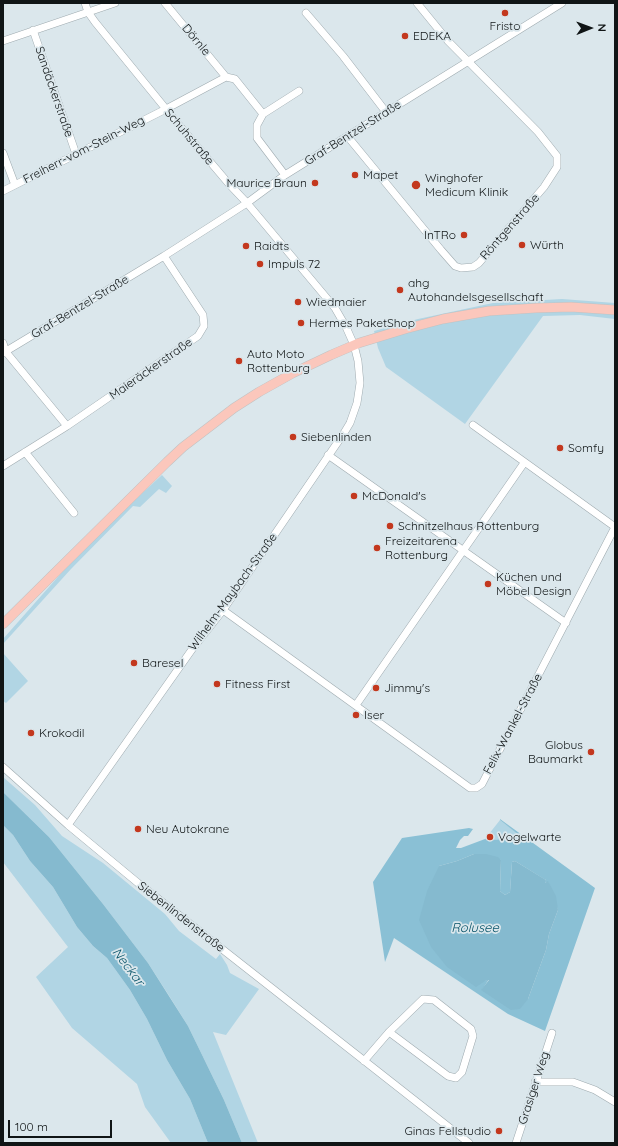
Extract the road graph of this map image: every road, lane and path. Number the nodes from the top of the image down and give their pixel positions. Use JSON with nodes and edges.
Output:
{"nodes":[{"id":1,"x":85,"y":3,"type":"edge"},
{"id":2,"x":115,"y":3,"type":"edge"},
{"id":3,"x":165,"y":3,"type":"edge"},
{"id":4,"x":417,"y":3,"type":"edge"},
{"id":5,"x":562,"y":3,"type":"edge"},
{"id":6,"x":88,"y":12,"type":"junction"},
{"id":7,"x":306,"y":13,"type":"dead end"},
{"id":8,"x":33,"y":30,"type":"junction"},
{"id":9,"x":3,"y":41,"type":"edge"},
{"id":10,"x":469,"y":62,"type":"junction"},
{"id":11,"x":226,"y":77,"type":"junction"},
{"id":12,"x":299,"y":91,"type":"dead end"},
{"id":13,"x":166,"y":109,"type":"junction"},
{"id":14,"x":386,"y":112,"type":"junction"},
{"id":15,"x":263,"y":114,"type":"junction"},
{"id":16,"x":348,"y":137,"type":"junction"},
{"id":17,"x":3,"y":153,"type":"edge"},
{"id":18,"x":76,"y":154,"type":"junction"},
{"id":19,"x":285,"y":175,"type":"junction"},
{"id":20,"x":15,"y":185,"type":"junction"},
{"id":21,"x":3,"y":191,"type":"edge"},
{"id":22,"x":247,"y":203,"type":"junction"},
{"id":23,"x":164,"y":256,"type":"junction"},
{"id":24,"x":615,"y":310,"type":"edge"},
{"id":25,"x":3,"y":343,"type":"edge"},
{"id":26,"x":354,"y":345,"type":"junction"},
{"id":27,"x":4,"y":353,"type":"edge"},
{"id":28,"x":473,"y":425,"type":"dead end"},
{"id":29,"x":67,"y":426,"type":"junction"},
{"id":30,"x":25,"y":452,"type":"junction"},
{"id":31,"x":328,"y":455,"type":"junction"},
{"id":32,"x":524,"y":462,"type":"junction"},
{"id":33,"x":3,"y":466,"type":"edge"},
{"id":34,"x":74,"y":513,"type":"dead end"},
{"id":35,"x":615,"y":527,"type":"edge"},
{"id":36,"x":463,"y":551,"type":"junction"},
{"id":37,"x":223,"y":610,"type":"junction"},
{"id":38,"x":566,"y":623,"type":"junction"},
{"id":39,"x":3,"y":624,"type":"edge"},
{"id":40,"x":356,"y":705,"type":"junction"},
{"id":41,"x":3,"y":767,"type":"edge"},
{"id":42,"x":68,"y":825,"type":"junction"},
{"id":43,"x":389,"y":1032,"type":"junction"},
{"id":44,"x":552,"y":1033,"type":"dead end"},
{"id":45,"x":364,"y":1061,"type":"junction"},
{"id":46,"x":535,"y":1082,"type":"junction"},
{"id":47,"x":615,"y":1102,"type":"edge"},
{"id":48,"x":469,"y":1143,"type":"edge"},
{"id":49,"x":516,"y":1143,"type":"edge"}],
"edges":[{"from":1,"to":6,"type":"street","name":"Schuhstraße"},
{"from":2,"to":6,"type":"street"},
{"from":3,"to":11,"type":"street","name":"Dörnle"},
{"from":4,"to":10,"type":"street"},
{"from":5,"to":10,"type":"street","name":"Graf-Bentzel-Straße"},
{"from":6,"to":8,"type":"street"},
{"from":6,"to":13,"type":"street","name":"Schuhstraße"},
{"from":7,"to":14,"type":"street"},
{"from":8,"to":9,"type":"street"},
{"from":8,"to":18,"type":"street","name":"Sandäckerstraße"},
{"from":10,"to":14,"type":"street","name":"Graf-Bentzel-Straße"},
{"from":10,"to":16,"type":"street","name":"Röntgenstraße"},
{"from":11,"to":13,"type":"street"},
{"from":11,"to":15,"type":"street","name":"Dörnle"},
{"from":12,"to":15,"type":"street"},
{"from":13,"to":18,"type":"street","name":"Freiherr-vom-Stein-Weg"},
{"from":13,"to":22,"type":"street","name":"Schuhstraße"},
{"from":14,"to":16,"type":"street","name":"Graf-Bentzel-Straße"},
{"from":15,"to":19,"type":"street"},
{"from":16,"to":19,"type":"street","name":"Graf-Bentzel-Straße"},
{"from":17,"to":20,"type":"street"},
{"from":18,"to":20,"type":"street","name":"Freiherr-vom-Stein-Weg"},
{"from":19,"to":22,"type":"street","name":"Graf-Bentzel-Straße"},
{"from":20,"to":21,"type":"street","name":"Freiherr-vom-Stein-Weg"},
{"from":22,"to":23,"type":"street","name":"Graf-Bentzel-Straße"},
{"from":22,"to":26,"type":"street","name":"Schuhstraße"},
{"from":23,"to":27,"type":"street","name":"Graf-Bentzel-Straße"},
{"from":23,"to":29,"type":"street","name":"Maieräckerstraße"},
{"from":24,"to":26,"type":"main road"},
{"from":25,"to":27,"type":"street"},
{"from":26,"to":31,"type":"street","name":"Wilhelm-Maybach-Straße"},
{"from":26,"to":39,"type":"main road"},
{"from":27,"to":29,"type":"street"},
{"from":28,"to":32,"type":"street","name":"Felix-Wankel-Straße"},
{"from":29,"to":30,"type":"street","name":"Maieräckerstraße"},
{"from":30,"to":33,"type":"street","name":"Maieräckerstraße"},
{"from":30,"to":34,"type":"street"},
{"from":31,"to":36,"type":"street"},
{"from":31,"to":37,"type":"street","name":"Wilhelm-Maybach-Straße"},
{"from":32,"to":35,"type":"street","name":"Felix-Wankel-Straße"},
{"from":32,"to":36,"type":"street"},
{"from":35,"to":38,"type":"street","name":"Felix-Wankel-Straße"},
{"from":36,"to":38,"type":"street"},
{"from":36,"to":40,"type":"street"},
{"from":37,"to":40,"type":"street","name":"Felix-Wankel-Straße"},
{"from":37,"to":42,"type":"street","name":"Wilhelm-Maybach-Straße"},
{"from":38,"to":40,"type":"street","name":"Felix-Wankel-Straße"},
{"from":41,"to":42,"type":"street","name":"Siebenlindenstraße"},
{"from":42,"to":45,"type":"street","name":"Siebenlindenstraße"},
{"from":43,"to":43,"type":"street"},
{"from":43,"to":45,"type":"street"},
{"from":44,"to":46,"type":"street","name":"Grasiger Weg"},
{"from":45,"to":48,"type":"street","name":"Siebenlindenstraße"},
{"from":46,"to":47,"type":"street"},
{"from":46,"to":49,"type":"street","name":"Grasiger Weg"}]}
